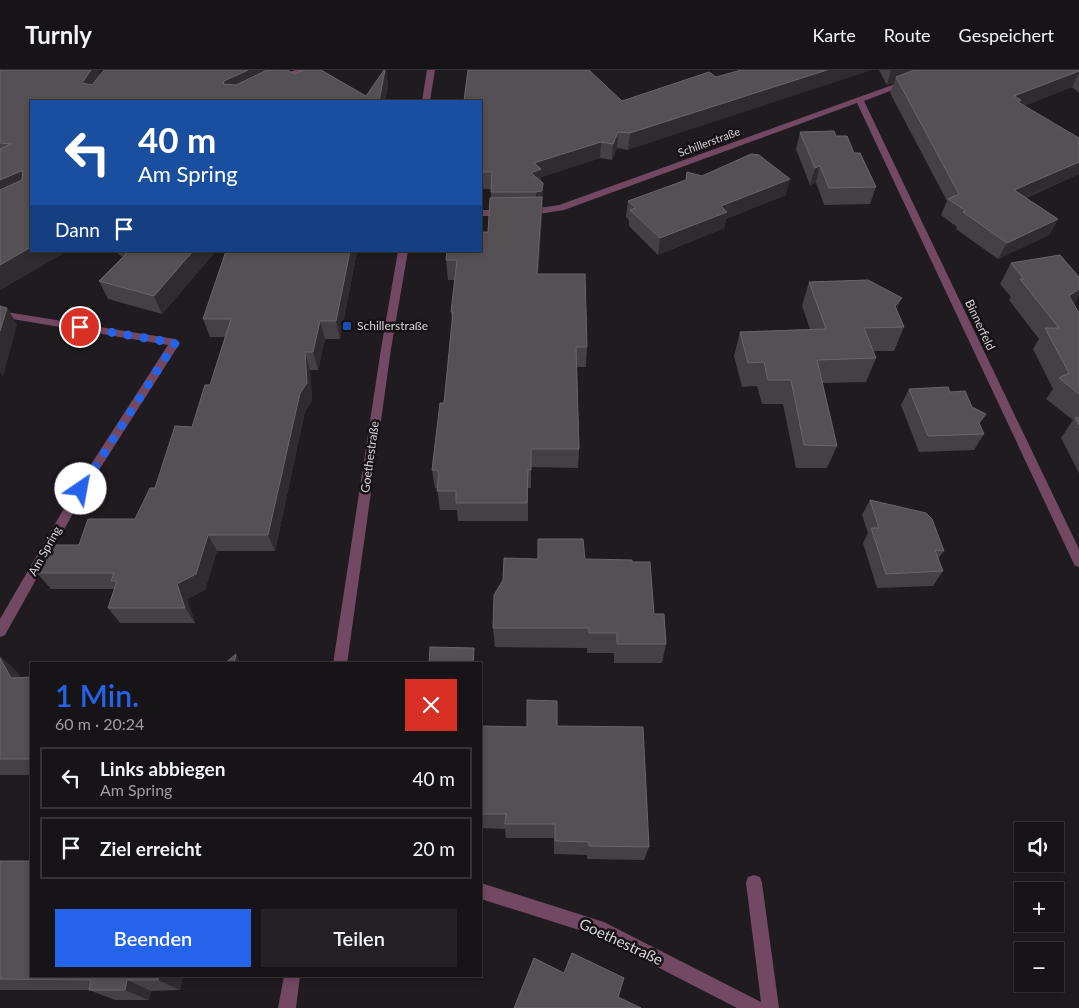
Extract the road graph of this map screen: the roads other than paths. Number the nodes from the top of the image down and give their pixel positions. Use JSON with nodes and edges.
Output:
{"nodes":[{"id":1,"x":302,"y":70,"type":"edge"},
{"id":2,"x":431,"y":70,"type":"edge"},
{"id":3,"x":941,"y":70,"type":"edge"},
{"id":4,"x":268,"y":86,"type":"edge"},
{"id":5,"x":426,"y":100,"type":"edge"},
{"id":6,"x":859,"y":100,"type":"junction"},
{"id":7,"x":482,"y":213,"type":"edge"},
{"id":8,"x":403,"y":252,"type":"edge"},
{"id":9,"x":0,"y":314,"type":"edge"},
{"id":10,"x":1079,"y":562,"type":"edge"},
{"id":11,"x":0,"y":631,"type":"edge"},
{"id":12,"x":340,"y":662,"type":"edge"},
{"id":13,"x":754,"y":883,"type":"dead end"},
{"id":14,"x":482,"y":891,"type":"edge"},
{"id":15,"x":292,"y":977,"type":"edge"},
{"id":16,"x":286,"y":1008,"type":"edge"},
{"id":17,"x":755,"y":1008,"type":"edge"},
{"id":18,"x":770,"y":1008,"type":"edge"}],
"edges":[{"from":1,"to":4,"type":"street"},
{"from":2,"to":5,"type":"street"},
{"from":3,"to":6,"type":"street","name":"Schillerstraße"},
{"from":6,"to":7,"type":"street","name":"Schillerstraße"},
{"from":6,"to":10,"type":"street","name":"Binnerfeld"},
{"from":8,"to":12,"type":"street","name":"Goethestraße"},
{"from":9,"to":11,"type":"street","name":"Am Spring"},
{"from":13,"to":18,"type":"street"},
{"from":14,"to":17,"type":"street","name":"Goethestraße"},
{"from":15,"to":16,"type":"street"}]}
